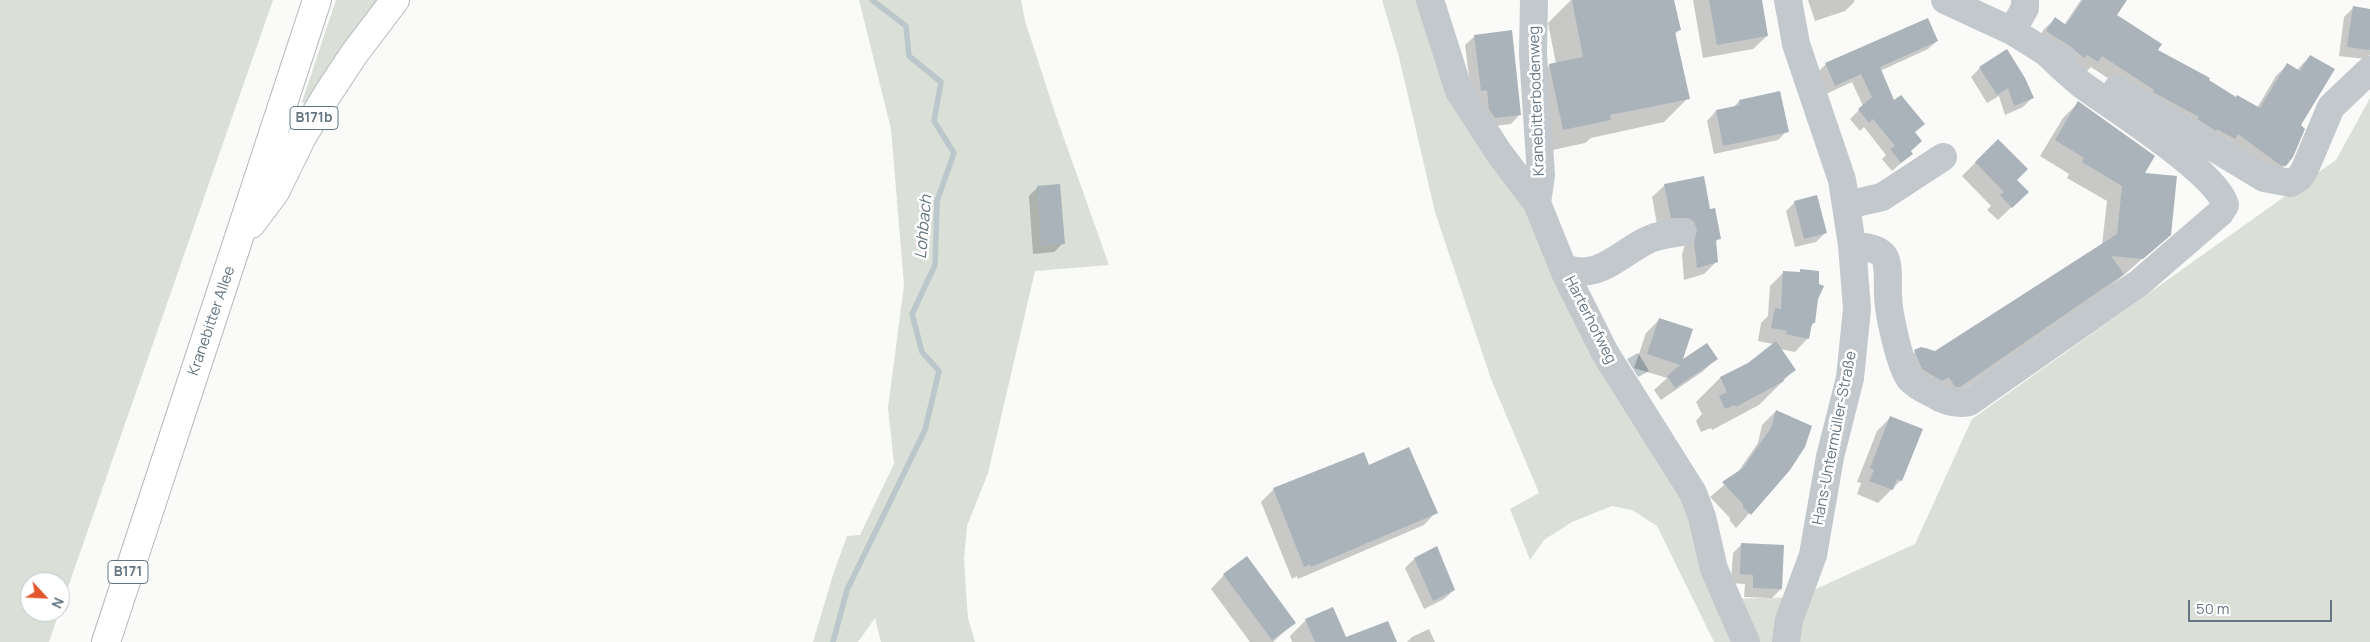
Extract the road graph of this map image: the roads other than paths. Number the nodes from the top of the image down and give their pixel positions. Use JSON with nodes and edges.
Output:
{"nodes":[{"id":1,"x":317,"y":0,"type":"edge"},
{"id":2,"x":395,"y":0,"type":"edge"},
{"id":3,"x":1430,"y":0,"type":"edge"},
{"id":4,"x":1534,"y":0,"type":"edge"},
{"id":5,"x":1788,"y":0,"type":"edge"},
{"id":6,"x":2025,"y":0,"type":"edge"},
{"id":7,"x":1950,"y":1,"type":"edge"},
{"id":8,"x":2012,"y":31,"type":"junction"},
{"id":9,"x":2047,"y":53,"type":"junction"},
{"id":10,"x":2370,"y":70,"type":"edge"},
{"id":11,"x":1943,"y":157,"type":"dead end"},
{"id":12,"x":1538,"y":203,"type":"junction"},
{"id":13,"x":1846,"y":205,"type":"junction"},
{"id":14,"x":1682,"y":232,"type":"dead end"},
{"id":15,"x":240,"y":239,"type":"junction"},
{"id":16,"x":1852,"y":245,"type":"junction"},
{"id":17,"x":1564,"y":267,"type":"junction"},
{"id":18,"x":106,"y":642,"type":"edge"},
{"id":19,"x":1746,"y":642,"type":"edge"},
{"id":20,"x":1786,"y":642,"type":"edge"}],
"edges":[{"from":1,"to":15,"type":"main road","name":"Kranebitter Allee","number":"B171"},
{"from":2,"to":15,"type":"main road","number":"B171b"},
{"from":3,"to":12,"type":"street","name":"Harterhofweg"},
{"from":4,"to":12,"type":"street","name":"Kranebitterbodenweg"},
{"from":5,"to":13,"type":"street","name":"Hans-Untermüller-Straße"},
{"from":6,"to":8,"type":"street"},
{"from":7,"to":8,"type":"street"},
{"from":8,"to":9,"type":"street"},
{"from":9,"to":10,"type":"street"},
{"from":9,"to":16,"type":"street"},
{"from":11,"to":13,"type":"street"},
{"from":12,"to":17,"type":"street","name":"Harterhofweg"},
{"from":13,"to":16,"type":"street","name":"Hans-Untermüller-Straße"},
{"from":14,"to":17,"type":"street"},
{"from":15,"to":18,"type":"main road","name":"Kranebitter Allee","number":"B171"},
{"from":16,"to":20,"type":"street","name":"Hans-Untermüller-Straße"},
{"from":17,"to":19,"type":"street","name":"Harterhofweg"}]}
